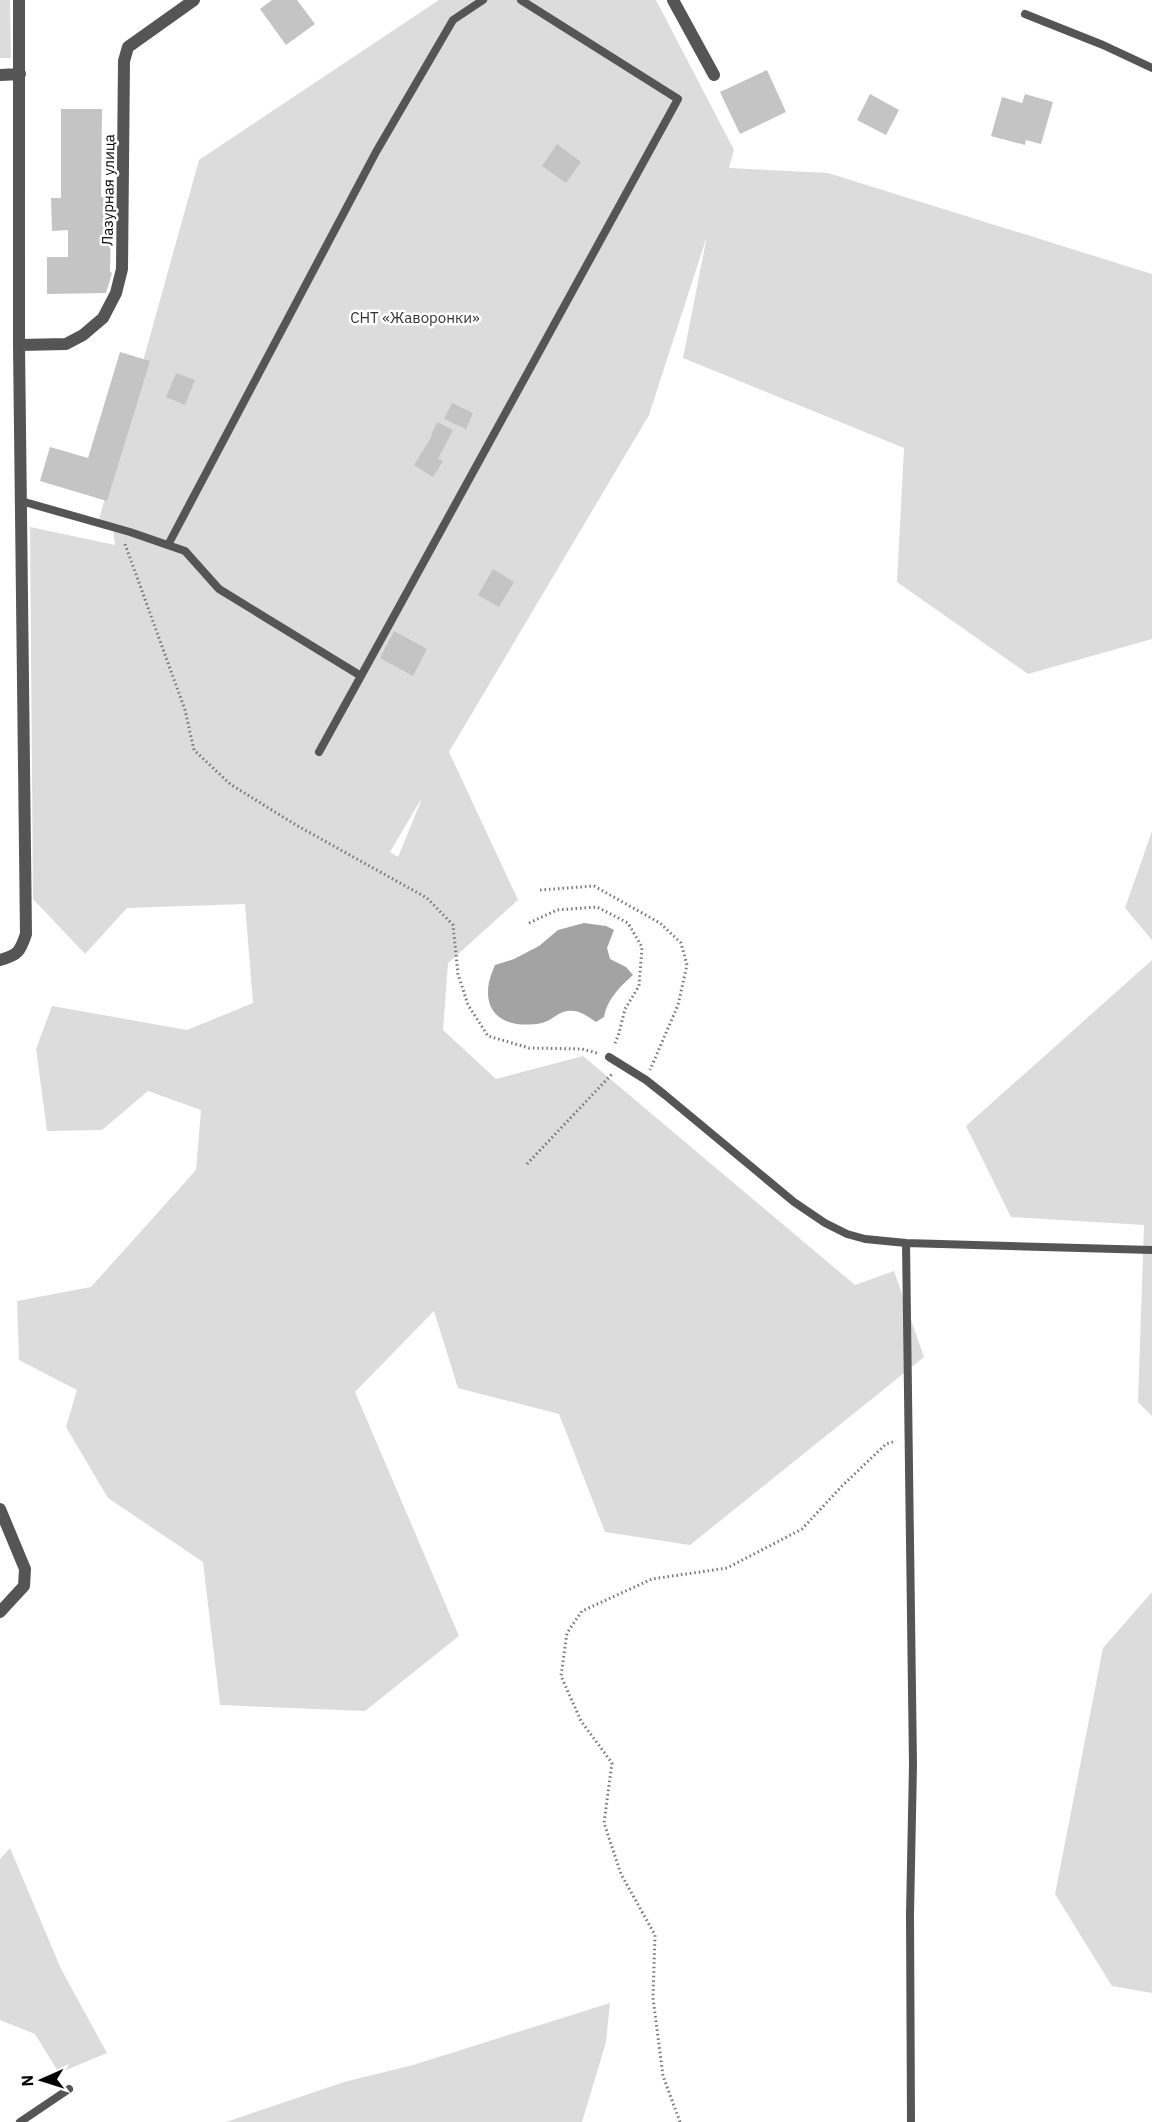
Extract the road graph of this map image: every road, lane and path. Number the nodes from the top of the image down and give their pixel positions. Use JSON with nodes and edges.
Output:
{"nodes":[{"id":1,"x":20,"y":0,"type":"edge"},
{"id":2,"x":194,"y":0,"type":"edge"},
{"id":3,"x":483,"y":0,"type":"edge"},
{"id":4,"x":521,"y":0,"type":"edge"},
{"id":5,"x":673,"y":0,"type":"edge"},
{"id":6,"x":1025,"y":14,"type":"dead end"},
{"id":7,"x":1152,"y":68,"type":"edge"},
{"id":8,"x":0,"y":75,"type":"edge"},
{"id":9,"x":20,"y":75,"type":"junction"},
{"id":10,"x":714,"y":75,"type":"dead end"},
{"id":11,"x":19,"y":345,"type":"junction"},
{"id":12,"x":21,"y":501,"type":"junction"},
{"id":13,"x":119,"y":529,"type":"junction"},
{"id":14,"x":168,"y":545,"type":"junction"},
{"id":15,"x":361,"y":676,"type":"junction"},
{"id":16,"x":319,"y":753,"type":"dead end"},
{"id":17,"x":540,"y":890,"type":"dead end"},
{"id":18,"x":529,"y":923,"type":"dead end"},
{"id":19,"x":0,"y":960,"type":"edge"},
{"id":20,"x":609,"y":1057,"type":"junction"},
{"id":21,"x":621,"y":1064,"type":"junction"},
{"id":22,"x":646,"y":1080,"type":"junction"},
{"id":23,"x":527,"y":1164,"type":"dead end"},
{"id":24,"x":906,"y":1243,"type":"junction"},
{"id":25,"x":1152,"y":1251,"type":"edge"},
{"id":26,"x":907,"y":1436,"type":"junction"},
{"id":27,"x":0,"y":1509,"type":"edge"},
{"id":28,"x":0,"y":1612,"type":"edge"},
{"id":29,"x":69,"y":2089,"type":"dead end"},
{"id":30,"x":20,"y":2122,"type":"edge"},
{"id":31,"x":680,"y":2122,"type":"edge"},
{"id":32,"x":911,"y":2122,"type":"edge"}],
"edges":[{"from":1,"to":9,"type":"street"},
{"from":2,"to":11,"type":"street","name":"Лазурная улица"},
{"from":3,"to":14,"type":"lane"},
{"from":4,"to":15,"type":"lane"},
{"from":5,"to":10,"type":"street"},
{"from":6,"to":7,"type":"lane"},
{"from":8,"to":9,"type":"street"},
{"from":9,"to":11,"type":"street"},
{"from":11,"to":12,"type":"street"},
{"from":12,"to":13,"type":"lane"},
{"from":12,"to":19,"type":"street"},
{"from":13,"to":14,"type":"lane"},
{"from":13,"to":20,"type":"path"},
{"from":14,"to":15,"type":"lane"},
{"from":15,"to":16,"type":"lane"},
{"from":17,"to":22,"type":"path"},
{"from":18,"to":20,"type":"path"},
{"from":20,"to":21,"type":"lane"},
{"from":21,"to":22,"type":"lane"},
{"from":21,"to":23,"type":"path"},
{"from":22,"to":24,"type":"lane"},
{"from":24,"to":25,"type":"lane"},
{"from":24,"to":26,"type":"lane"},
{"from":26,"to":31,"type":"path"},
{"from":26,"to":32,"type":"lane"},
{"from":27,"to":28,"type":"street"},
{"from":29,"to":30,"type":"lane"}]}
